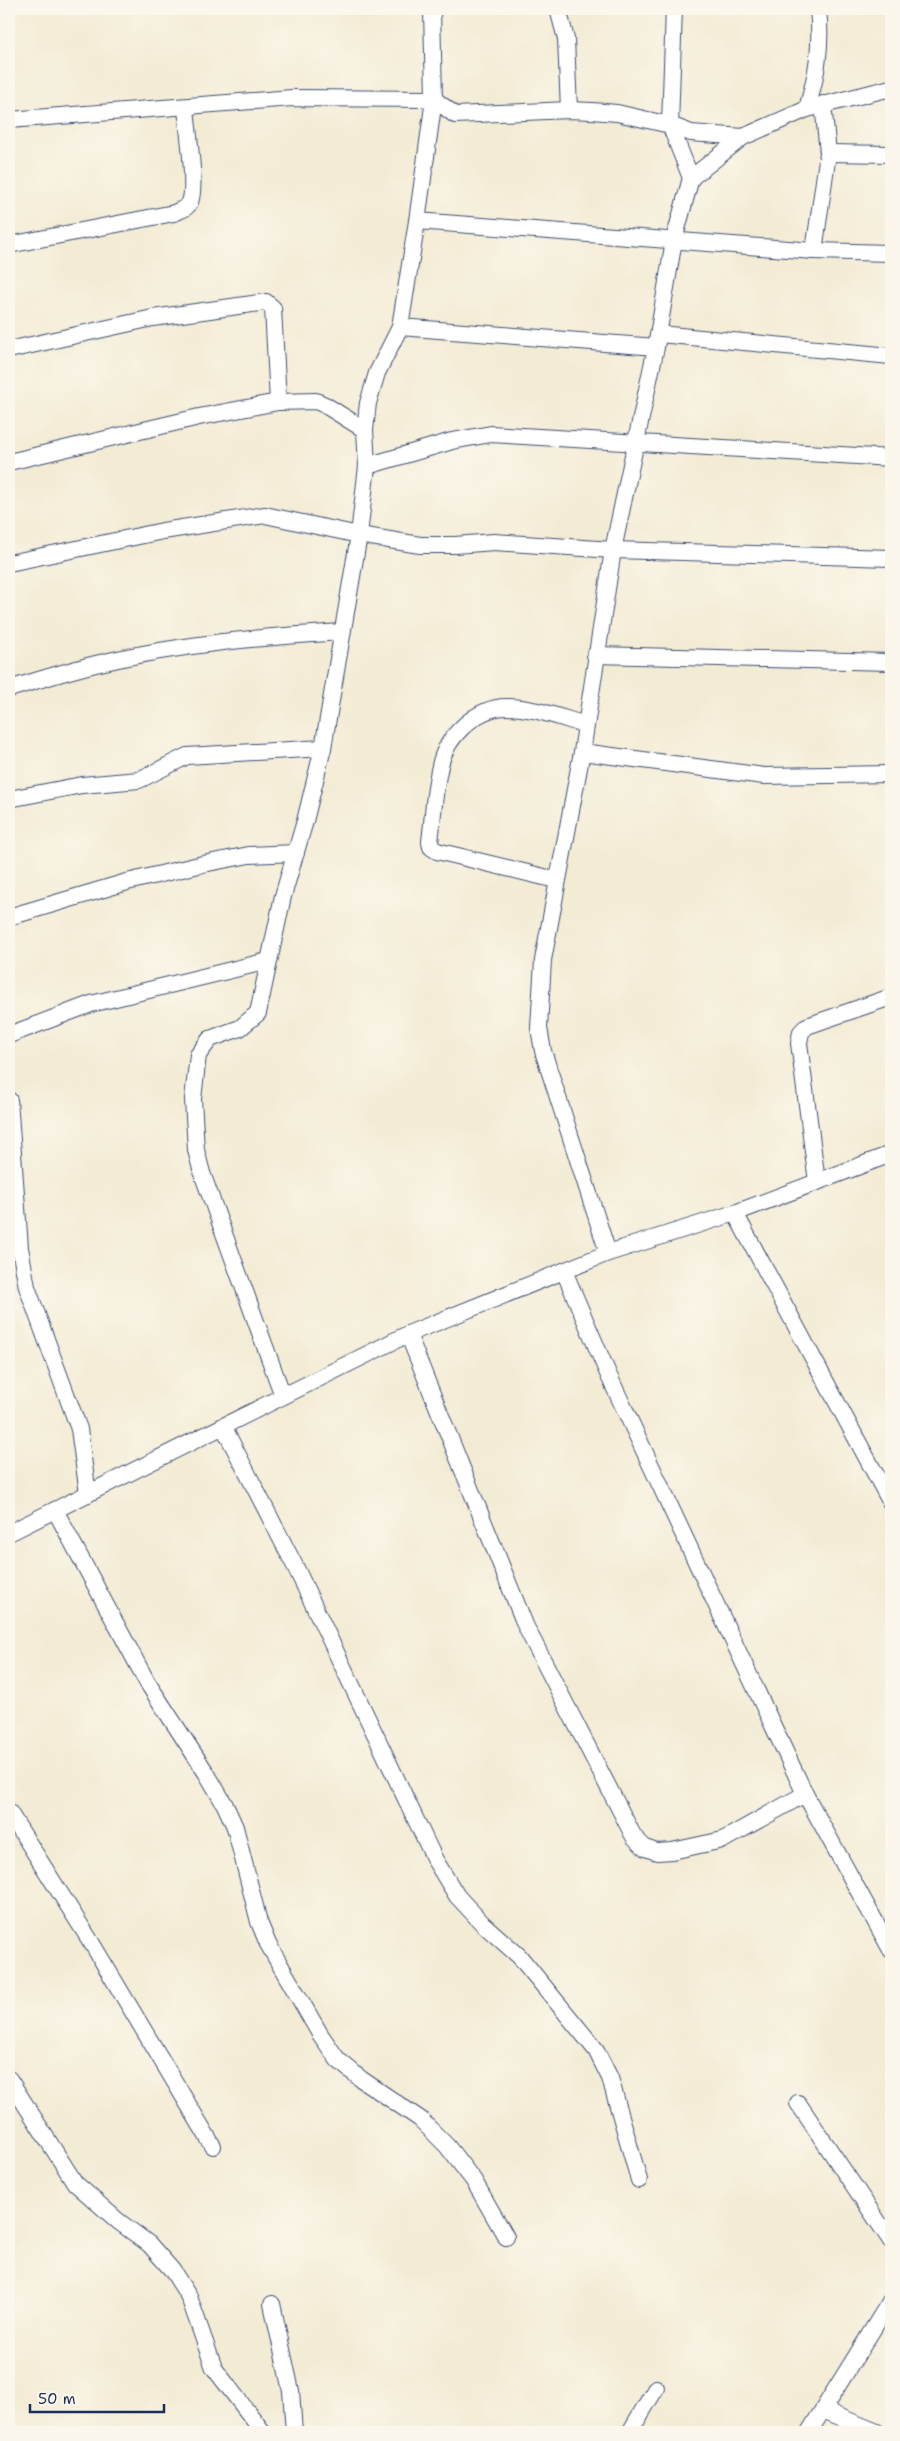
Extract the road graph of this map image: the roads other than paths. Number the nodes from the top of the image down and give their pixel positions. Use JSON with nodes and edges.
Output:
{"nodes":[{"id":1,"x":432,"y":9,"type":"edge"},
{"id":2,"x":558,"y":9,"type":"edge"},
{"id":3,"x":674,"y":9,"type":"edge"},
{"id":4,"x":818,"y":9,"type":"edge"},
{"id":5,"x":891,"y":88,"type":"edge"},
{"id":6,"x":434,"y":99,"type":"junction"},
{"id":7,"x":823,"y":104,"type":"junction"},
{"id":8,"x":186,"y":107,"type":"junction"},
{"id":9,"x":807,"y":109,"type":"junction"},
{"id":10,"x":569,"y":110,"type":"junction"},
{"id":11,"x":9,"y":120,"type":"edge"},
{"id":12,"x":670,"y":125,"type":"junction"},
{"id":13,"x":743,"y":137,"type":"junction"},
{"id":14,"x":828,"y":153,"type":"junction"},
{"id":15,"x":891,"y":154,"type":"edge"},
{"id":16,"x":691,"y":178,"type":"junction"},
{"id":17,"x":417,"y":221,"type":"junction"},
{"id":18,"x":674,"y":240,"type":"junction"},
{"id":19,"x":9,"y":245,"type":"edge"},
{"id":20,"x":814,"y":251,"type":"junction"},
{"id":21,"x":891,"y":253,"type":"edge"},
{"id":22,"x":400,"y":327,"type":"junction"},
{"id":23,"x":658,"y":341,"type":"junction"},
{"id":24,"x":9,"y":350,"type":"edge"},
{"id":25,"x":891,"y":356,"type":"edge"},
{"id":26,"x":278,"y":402,"type":"junction"},
{"id":27,"x":365,"y":430,"type":"junction"},
{"id":28,"x":637,"y":444,"type":"junction"},
{"id":29,"x":891,"y":458,"type":"edge"},
{"id":30,"x":9,"y":462,"type":"edge"},
{"id":31,"x":367,"y":466,"type":"junction"},
{"id":32,"x":358,"y":535,"type":"junction"},
{"id":33,"x":613,"y":550,"type":"junction"},
{"id":34,"x":891,"y":558,"type":"edge"},
{"id":35,"x":9,"y":563,"type":"edge"},
{"id":36,"x":342,"y":632,"type":"junction"},
{"id":37,"x":595,"y":655,"type":"junction"},
{"id":38,"x":891,"y":662,"type":"edge"},
{"id":39,"x":9,"y":689,"type":"edge"},
{"id":40,"x":586,"y":725,"type":"junction"},
{"id":41,"x":323,"y":748,"type":"junction"},
{"id":42,"x":582,"y":752,"type":"junction"},
{"id":43,"x":891,"y":774,"type":"edge"},
{"id":44,"x":9,"y":799,"type":"edge"},
{"id":45,"x":296,"y":853,"type":"junction"},
{"id":46,"x":556,"y":880,"type":"junction"},
{"id":47,"x":9,"y":917,"type":"edge"},
{"id":48,"x":268,"y":961,"type":"junction"},
{"id":49,"x":891,"y":997,"type":"edge"},
{"id":50,"x":9,"y":1035,"type":"edge"},
{"id":51,"x":9,"y":1100,"type":"edge"},
{"id":52,"x":10,"y":1131,"type":"edge"},
{"id":53,"x":891,"y":1154,"type":"edge"},
{"id":54,"x":817,"y":1182,"type":"junction"},
{"id":55,"x":735,"y":1213,"type":"junction"},
{"id":56,"x":608,"y":1253,"type":"junction"},
{"id":57,"x":564,"y":1271,"type":"junction"},
{"id":58,"x":408,"y":1334,"type":"junction"},
{"id":59,"x":284,"y":1396,"type":"junction"},
{"id":60,"x":223,"y":1426,"type":"junction"},
{"id":61,"x":88,"y":1494,"type":"junction"},
{"id":62,"x":891,"y":1503,"type":"edge"},
{"id":63,"x":55,"y":1510,"type":"junction"},
{"id":64,"x":9,"y":1533,"type":"edge"},
{"id":65,"x":805,"y":1794,"type":"junction"},
{"id":66,"x":9,"y":1812,"type":"edge"},
{"id":67,"x":891,"y":1950,"type":"edge"},
{"id":68,"x":9,"y":2080,"type":"edge"},
{"id":69,"x":798,"y":2103,"type":"dead end"},
{"id":70,"x":213,"y":2146,"type":"dead end"},
{"id":71,"x":639,"y":2180,"type":"dead end"},
{"id":72,"x":506,"y":2237,"type":"dead end"},
{"id":73,"x":891,"y":2241,"type":"edge"},
{"id":74,"x":891,"y":2300,"type":"edge"},
{"id":75,"x":272,"y":2304,"type":"dead end"},
{"id":76,"x":656,"y":2388,"type":"dead end"},
{"id":77,"x":823,"y":2410,"type":"junction"},
{"id":78,"x":263,"y":2432,"type":"edge"},
{"id":79,"x":294,"y":2432,"type":"edge"},
{"id":80,"x":630,"y":2432,"type":"edge"},
{"id":81,"x":809,"y":2432,"type":"edge"},
{"id":82,"x":877,"y":2432,"type":"edge"}],
"edges":[{"from":1,"to":6,"type":"street"},
{"from":2,"to":10,"type":"street"},
{"from":3,"to":12,"type":"street"},
{"from":4,"to":9,"type":"street"},
{"from":5,"to":7,"type":"street"},
{"from":6,"to":8,"type":"street"},
{"from":6,"to":10,"type":"street"},
{"from":6,"to":17,"type":"street"},
{"from":7,"to":9,"type":"street"},
{"from":7,"to":14,"type":"street"},
{"from":8,"to":11,"type":"street"},
{"from":8,"to":19,"type":"street"},
{"from":9,"to":13,"type":"street"},
{"from":10,"to":12,"type":"street"},
{"from":12,"to":13,"type":"street"},
{"from":12,"to":16,"type":"street"},
{"from":13,"to":16,"type":"street"},
{"from":14,"to":15,"type":"street"},
{"from":14,"to":20,"type":"street"},
{"from":16,"to":18,"type":"street"},
{"from":17,"to":18,"type":"street"},
{"from":17,"to":22,"type":"street"},
{"from":18,"to":20,"type":"street"},
{"from":18,"to":23,"type":"street"},
{"from":20,"to":21,"type":"street"},
{"from":22,"to":23,"type":"street"},
{"from":22,"to":27,"type":"street"},
{"from":23,"to":25,"type":"street"},
{"from":23,"to":28,"type":"street"},
{"from":24,"to":26,"type":"street"},
{"from":26,"to":27,"type":"street"},
{"from":26,"to":30,"type":"street"},
{"from":27,"to":31,"type":"street"},
{"from":28,"to":29,"type":"street"},
{"from":28,"to":31,"type":"street"},
{"from":28,"to":33,"type":"street"},
{"from":31,"to":32,"type":"street"},
{"from":32,"to":33,"type":"street"},
{"from":32,"to":35,"type":"street"},
{"from":32,"to":36,"type":"street"},
{"from":33,"to":34,"type":"street"},
{"from":33,"to":37,"type":"street"},
{"from":36,"to":39,"type":"street"},
{"from":36,"to":41,"type":"street"},
{"from":37,"to":38,"type":"street"},
{"from":37,"to":40,"type":"street"},
{"from":40,"to":42,"type":"street"},
{"from":40,"to":46,"type":"street"},
{"from":41,"to":44,"type":"street"},
{"from":41,"to":45,"type":"street"},
{"from":42,"to":43,"type":"street"},
{"from":42,"to":46,"type":"street"},
{"from":45,"to":47,"type":"street"},
{"from":45,"to":48,"type":"street"},
{"from":46,"to":56,"type":"street"},
{"from":48,"to":50,"type":"street"},
{"from":48,"to":59,"type":"street"},
{"from":49,"to":54,"type":"street"},
{"from":51,"to":52,"type":"street"},
{"from":52,"to":61,"type":"street"},
{"from":53,"to":54,"type":"street"},
{"from":54,"to":55,"type":"street"},
{"from":55,"to":56,"type":"street"},
{"from":55,"to":62,"type":"street"},
{"from":56,"to":57,"type":"street"},
{"from":57,"to":58,"type":"street"},
{"from":57,"to":65,"type":"street"},
{"from":58,"to":59,"type":"street"},
{"from":58,"to":65,"type":"street"},
{"from":59,"to":60,"type":"street"},
{"from":60,"to":61,"type":"street"},
{"from":60,"to":71,"type":"street"},
{"from":61,"to":63,"type":"street"},
{"from":63,"to":64,"type":"street"},
{"from":63,"to":72,"type":"street"},
{"from":65,"to":67,"type":"street"},
{"from":66,"to":70,"type":"street"},
{"from":68,"to":78,"type":"street"},
{"from":69,"to":73,"type":"street"},
{"from":74,"to":77,"type":"street"},
{"from":75,"to":79,"type":"street"},
{"from":76,"to":80,"type":"street"},
{"from":77,"to":81,"type":"street"},
{"from":77,"to":82,"type":"street"}]}
